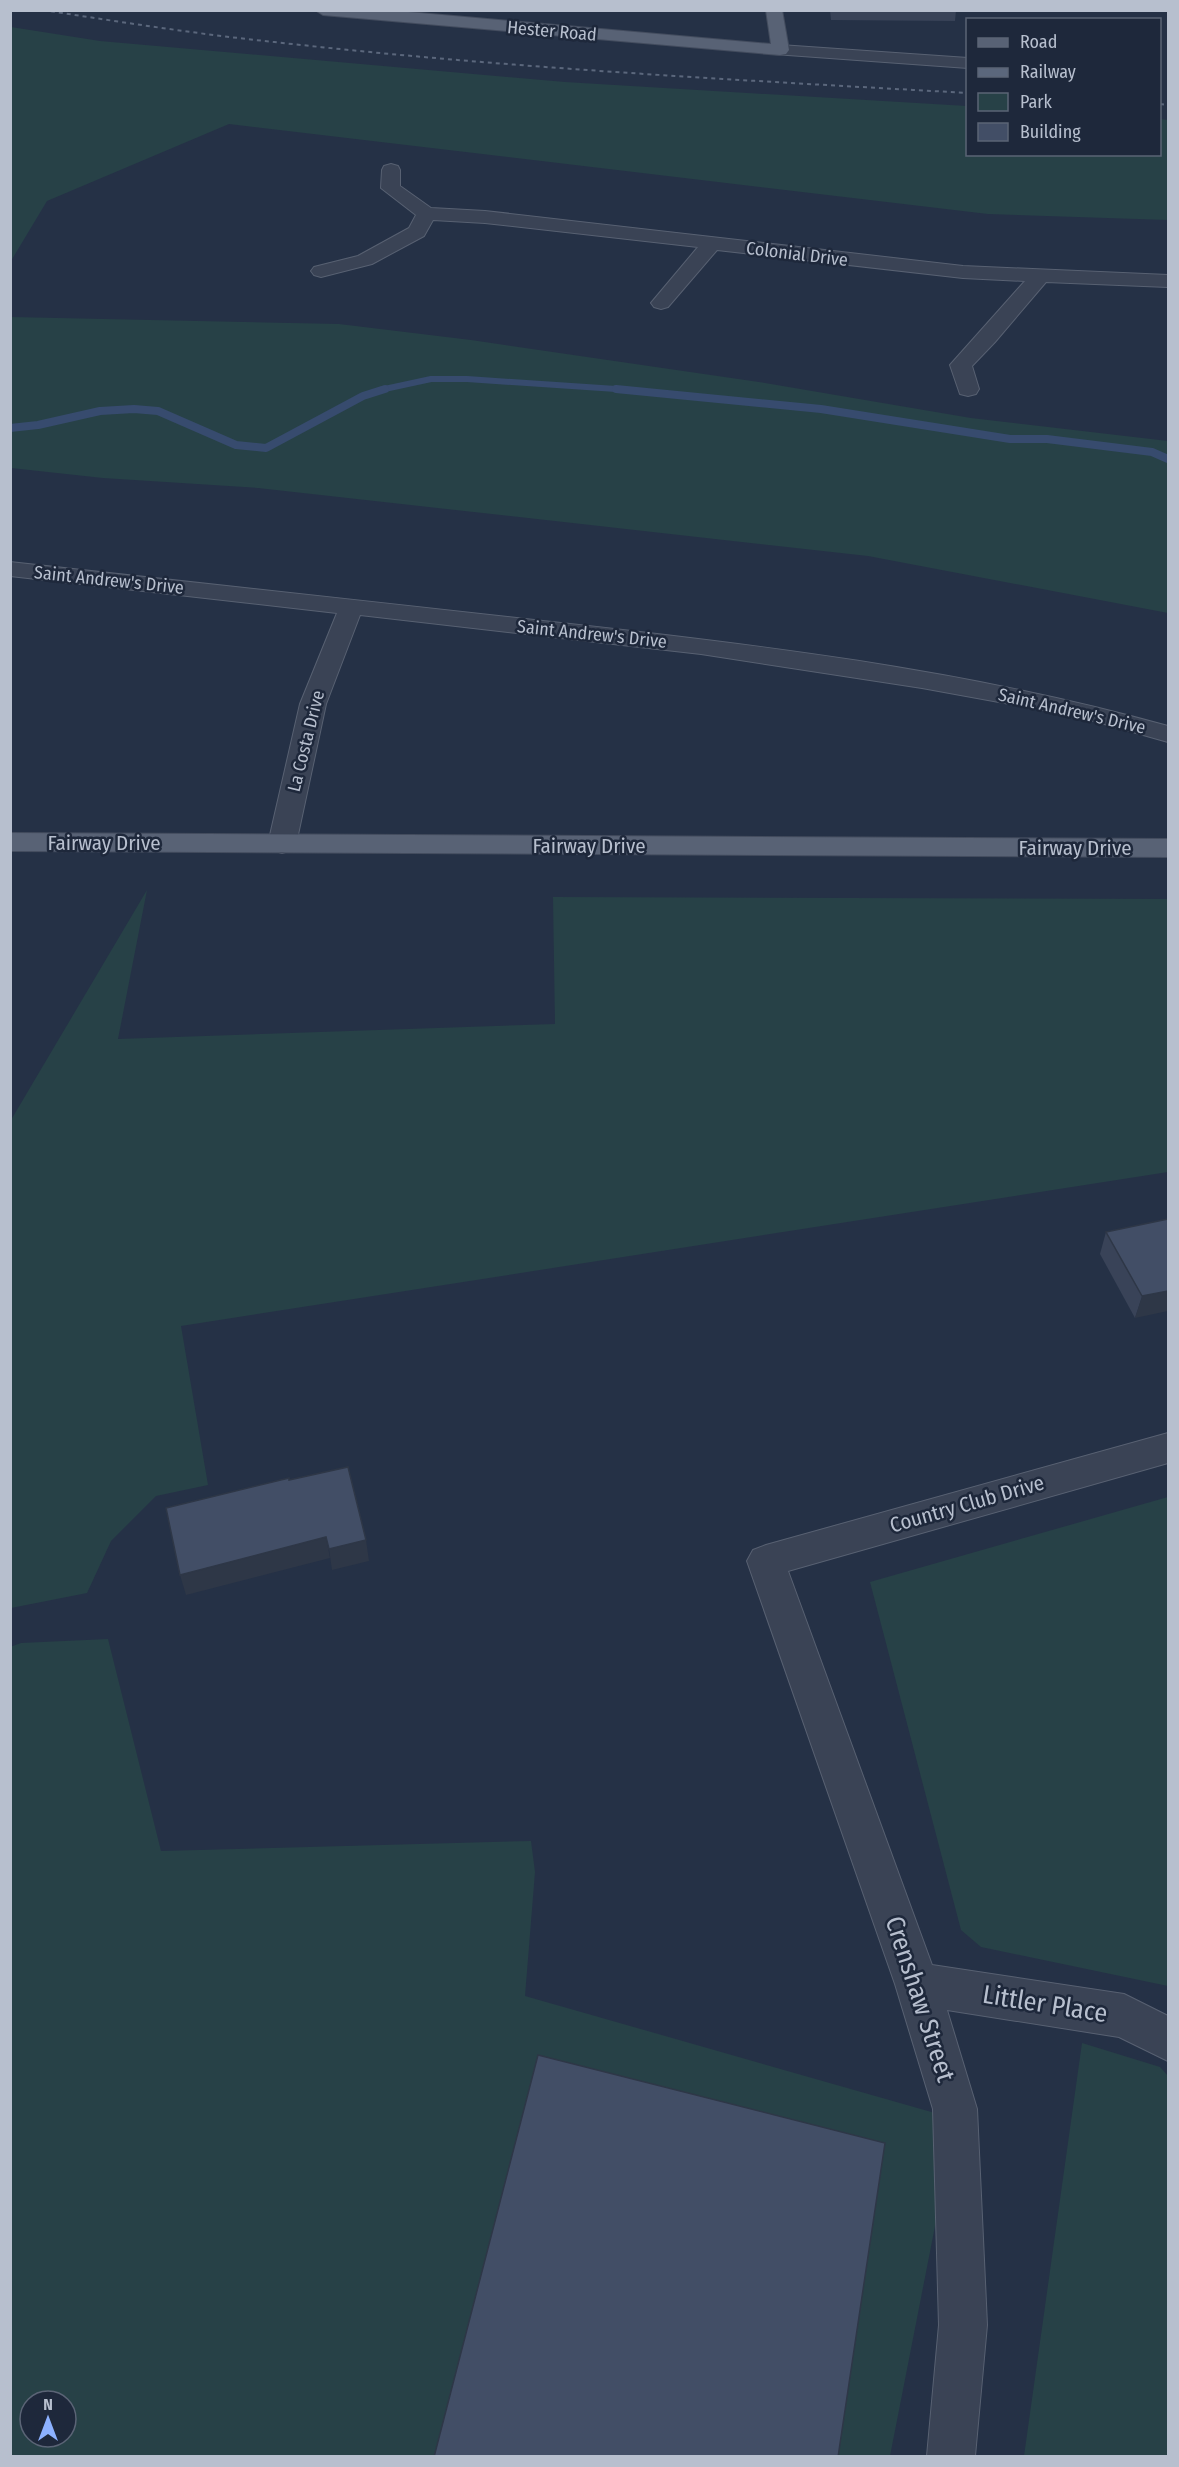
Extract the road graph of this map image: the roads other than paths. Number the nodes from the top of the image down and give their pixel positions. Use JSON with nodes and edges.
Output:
{"nodes":[{"id":1,"x":323,"y":10,"type":"edge"},
{"id":2,"x":774,"y":10,"type":"edge"},
{"id":3,"x":780,"y":50,"type":"junction"},
{"id":4,"x":966,"y":63,"type":"edge"},
{"id":5,"x":392,"y":170,"type":"dead end"},
{"id":6,"x":426,"y":214,"type":"junction"},
{"id":7,"x":711,"y":244,"type":"junction"},
{"id":8,"x":321,"y":271,"type":"dead end"},
{"id":9,"x":1041,"y":276,"type":"junction"},
{"id":10,"x":1168,"y":281,"type":"edge"},
{"id":11,"x":661,"y":303,"type":"dead end"},
{"id":12,"x":968,"y":389,"type":"dead end"},
{"id":13,"x":10,"y":569,"type":"edge"},
{"id":14,"x":351,"y":608,"type":"junction"},
{"id":15,"x":1168,"y":734,"type":"edge"},
{"id":16,"x":10,"y":842,"type":"edge"},
{"id":17,"x":282,"y":844,"type":"junction"},
{"id":18,"x":1168,"y":848,"type":"edge"},
{"id":19,"x":1168,"y":1448,"type":"edge"},
{"id":20,"x":766,"y":1561,"type":"joint"},
{"id":21,"x":917,"y":1984,"type":"junction"},
{"id":22,"x":1168,"y":2039,"type":"edge"},
{"id":23,"x":951,"y":2457,"type":"edge"}],
"edges":[{"from":1,"to":3,"type":"main road","name":"Hester Road"},
{"from":2,"to":3,"type":"main road"},
{"from":3,"to":4,"type":"street","name":"Hester Road"},
{"from":5,"to":6,"type":"street"},
{"from":6,"to":7,"type":"street","name":"Colonial Drive"},
{"from":6,"to":8,"type":"street"},
{"from":7,"to":9,"type":"street","name":"Colonial Drive"},
{"from":7,"to":11,"type":"street"},
{"from":9,"to":10,"type":"street","name":"Colonial Drive"},
{"from":9,"to":12,"type":"street"},
{"from":13,"to":14,"type":"street","name":"Saint Andrew's Drive"},
{"from":14,"to":15,"type":"street","name":"Saint Andrew's Drive"},
{"from":14,"to":17,"type":"street","name":"La Costa Drive"},
{"from":16,"to":17,"type":"main road","name":"Fairway Drive"},
{"from":17,"to":18,"type":"main road","name":"Fairway Drive"},
{"from":19,"to":20,"type":"street","name":"Country Club Drive"},
{"from":20,"to":21,"type":"street","name":"Crenshaw Street"},
{"from":21,"to":22,"type":"street","name":"Littler Place"},
{"from":21,"to":23,"type":"street","name":"Crenshaw Street"}]}
